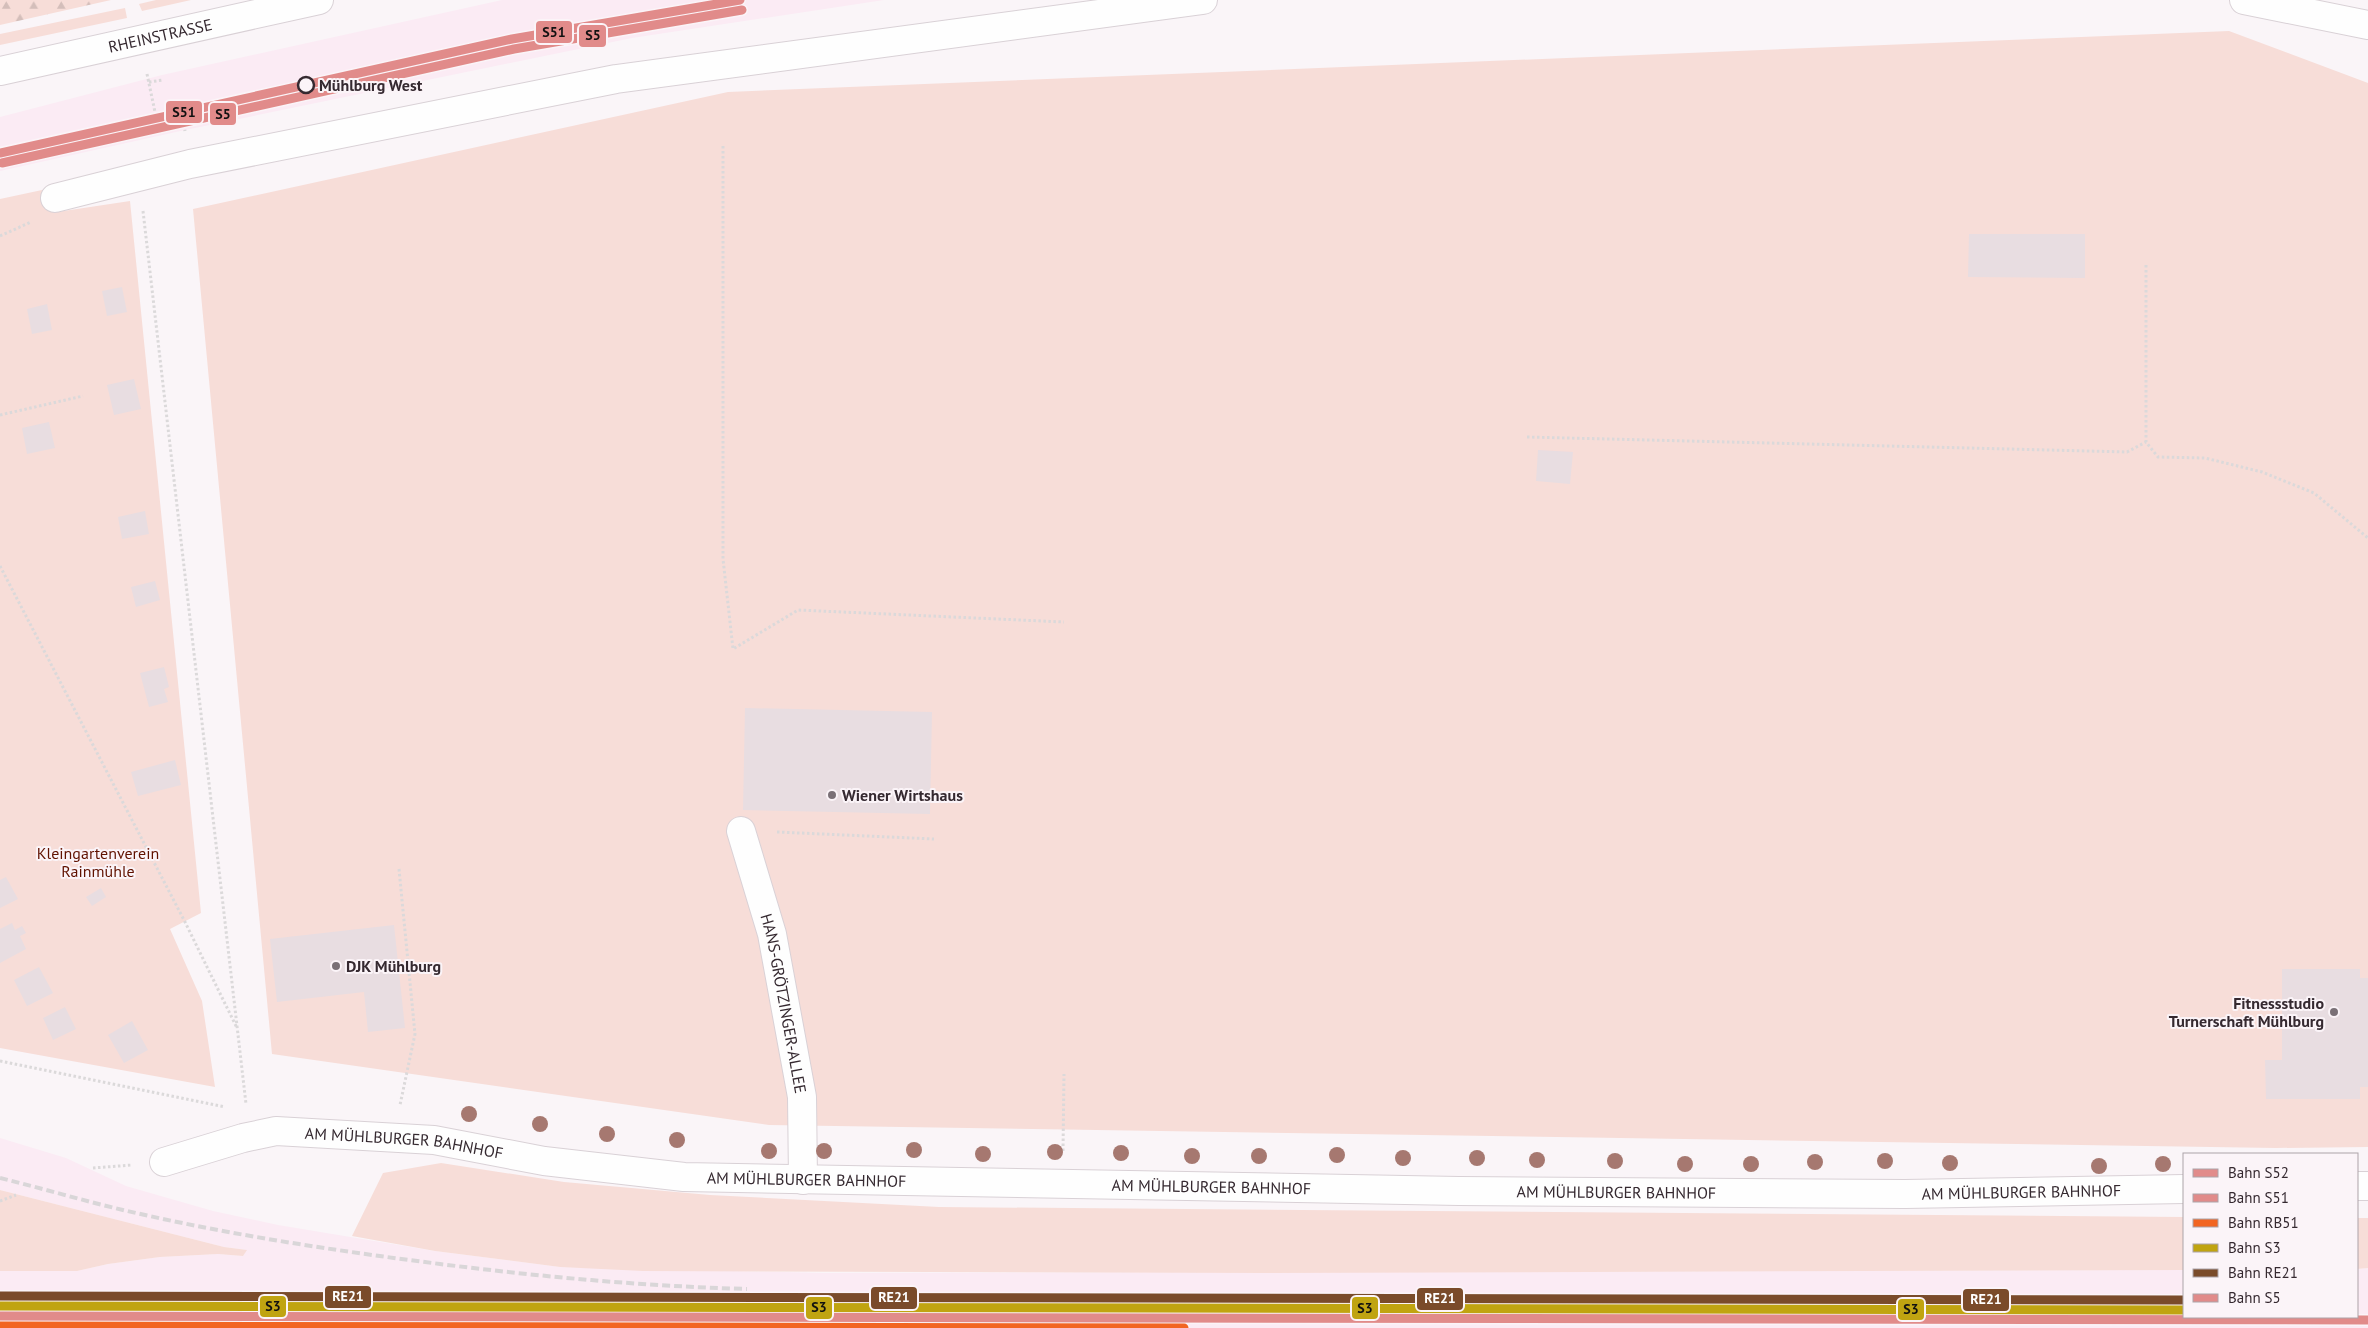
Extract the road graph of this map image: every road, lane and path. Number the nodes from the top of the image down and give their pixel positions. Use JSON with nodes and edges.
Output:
{"nodes":[{"id":1,"x":319,"y":0,"type":"edge"},
{"id":2,"x":1203,"y":0,"type":"edge"},
{"id":3,"x":2244,"y":0,"type":"edge"},
{"id":4,"x":2368,"y":25,"type":"edge"},
{"id":5,"x":0,"y":70,"type":"edge"},
{"id":6,"x":163,"y":80,"type":"dead end"},
{"id":7,"x":149,"y":82,"type":"dead end"},
{"id":8,"x":723,"y":146,"type":"dead end"},
{"id":9,"x":139,"y":176,"type":"junction"},
{"id":10,"x":55,"y":198,"type":"dead end"},
{"id":11,"x":2146,"y":265,"type":"dead end"},
{"id":12,"x":82,"y":396,"type":"dead end"},
{"id":13,"x":0,"y":415,"type":"edge"},
{"id":14,"x":1527,"y":437,"type":"dead end"},
{"id":15,"x":2146,"y":442,"type":"junction"},
{"id":16,"x":2368,"y":538,"type":"edge"},
{"id":17,"x":0,"y":566,"type":"edge"},
{"id":18,"x":1064,"y":622,"type":"dead end"},
{"id":19,"x":741,"y":831,"type":"joint"},
{"id":20,"x":934,"y":839,"type":"dead end"},
{"id":21,"x":399,"y":869,"type":"dead end"},
{"id":22,"x":237,"y":1028,"type":"junction"},
{"id":23,"x":0,"y":1061,"type":"edge"},
{"id":24,"x":1064,"y":1074,"type":"dead end"},
{"id":25,"x":245,"y":1126,"type":"junction"},
{"id":26,"x":392,"y":1138,"type":"junction"},
{"id":27,"x":164,"y":1162,"type":"dead end"},
{"id":28,"x":803,"y":1180,"type":"junction"},
{"id":29,"x":1063,"y":1184,"type":"junction"},
{"id":30,"x":2183,"y":1189,"type":"edge"},
{"id":31,"x":16,"y":1195,"type":"dead end"},
{"id":32,"x":0,"y":1201,"type":"edge"}],
"edges":[{"from":1,"to":5,"type":"street","name":"RHEINSTRASSE"},
{"from":2,"to":9,"type":"street"},
{"from":3,"to":4,"type":"street"},
{"from":6,"to":7,"type":"path"},
{"from":8,"to":18,"type":"path"},
{"from":9,"to":10,"type":"street"},
{"from":9,"to":22,"type":"path"},
{"from":11,"to":15,"type":"path"},
{"from":12,"to":13,"type":"path"},
{"from":14,"to":15,"type":"path"},
{"from":15,"to":16,"type":"path"},
{"from":17,"to":22,"type":"path"},
{"from":19,"to":20,"type":"path"},
{"from":19,"to":28,"type":"street","name":"HANS-GRÖTZINGER-ALLEE"},
{"from":21,"to":26,"type":"path"},
{"from":22,"to":25,"type":"path"},
{"from":23,"to":25,"type":"path"},
{"from":24,"to":29,"type":"path"},
{"from":25,"to":26,"type":"street","name":"AM MÜHLBURGER BAHNHOF"},
{"from":25,"to":27,"type":"street","name":"AM MÜHLBURGER BAHNHOF"},
{"from":26,"to":28,"type":"street","name":"AM MÜHLBURGER BAHNHOF"},
{"from":28,"to":29,"type":"street","name":"AM MÜHLBURGER BAHNHOF"},
{"from":29,"to":30,"type":"street","name":"AM MÜHLBURGER BAHNHOF"},
{"from":31,"to":32,"type":"path"}]}
